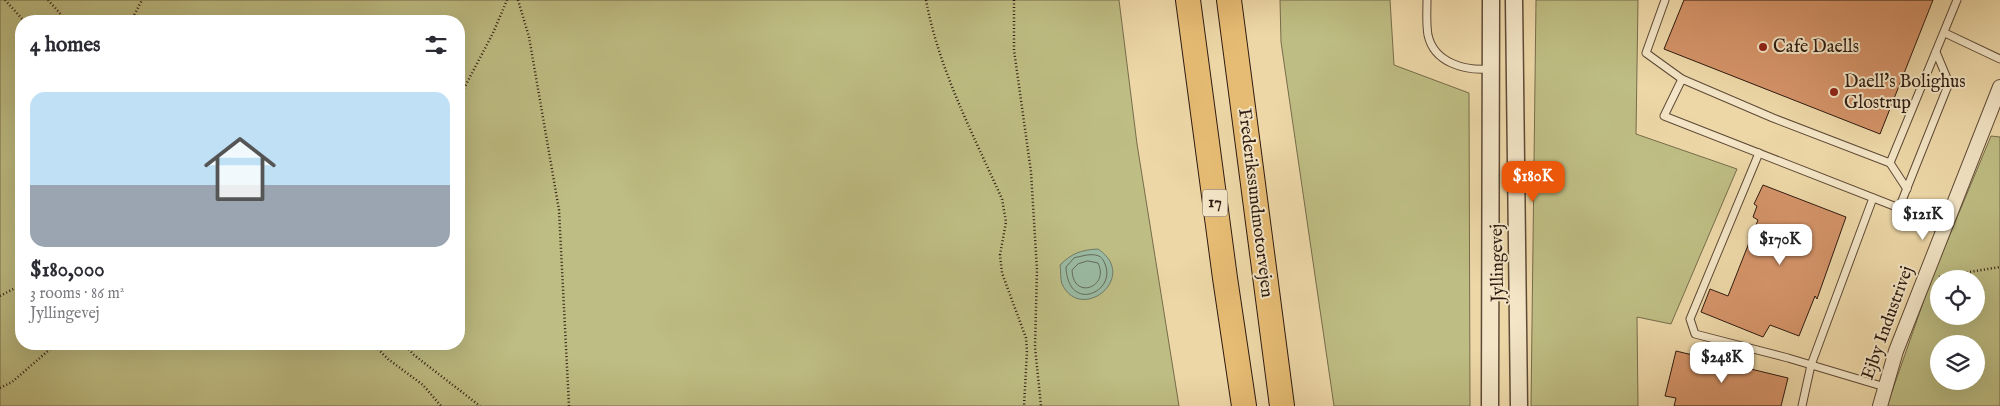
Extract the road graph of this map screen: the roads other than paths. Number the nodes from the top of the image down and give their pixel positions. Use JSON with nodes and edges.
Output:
{"nodes":[{"id":1,"x":1188,"y":0,"type":"edge"},
{"id":2,"x":1229,"y":0,"type":"edge"},
{"id":3,"x":1427,"y":0,"type":"edge"},
{"id":4,"x":1491,"y":0,"type":"edge"},
{"id":5,"x":1514,"y":0,"type":"edge"},
{"id":6,"x":1665,"y":0,"type":"edge"},
{"id":7,"x":1957,"y":0,"type":"edge"},
{"id":8,"x":1945,"y":33,"type":"junction"},
{"id":9,"x":1936,"y":52,"type":"junction"},
{"id":10,"x":2000,"y":59,"type":"edge"},
{"id":11,"x":1490,"y":70,"type":"junction"},
{"id":12,"x":1682,"y":79,"type":"junction"},
{"id":13,"x":2000,"y":87,"type":"edge"},
{"id":14,"x":1759,"y":153,"type":"junction"},
{"id":15,"x":1890,"y":163,"type":"junction"},
{"id":16,"x":1906,"y":189,"type":"junction"},
{"id":17,"x":1873,"y":198,"type":"junction"},
{"id":18,"x":1899,"y":208,"type":"junction"},
{"id":19,"x":1942,"y":231,"type":"junction"},
{"id":20,"x":1811,"y":365,"type":"junction"},
{"id":21,"x":1885,"y":387,"type":"junction"},
{"id":22,"x":1244,"y":406,"type":"edge"},
{"id":23,"x":1282,"y":406,"type":"edge"},
{"id":24,"x":1490,"y":406,"type":"edge"},
{"id":25,"x":1519,"y":406,"type":"edge"},
{"id":26,"x":1802,"y":406,"type":"edge"},
{"id":27,"x":1880,"y":406,"type":"edge"}],
"edges":[{"from":1,"to":22,"type":"highway","number":"17"},
{"from":2,"to":23,"type":"highway","name":"Frederikssundmotorvejen","number":"17"},
{"from":3,"to":11,"type":"lane"},
{"from":4,"to":11,"type":"street","name":"Jyllingevej"},
{"from":5,"to":25,"type":"street","name":"Jyllingevej"},
{"from":6,"to":12,"type":"lane"},
{"from":7,"to":8,"type":"lane"},
{"from":8,"to":9,"type":"lane"},
{"from":8,"to":10,"type":"lane"},
{"from":9,"to":15,"type":"lane"},
{"from":9,"to":16,"type":"lane"},
{"from":11,"to":24,"type":"street","name":"Jyllingevej"},
{"from":12,"to":14,"type":"lane"},
{"from":12,"to":15,"type":"lane"},
{"from":13,"to":19,"type":"street","name":"Ejby Industrivej"},
{"from":14,"to":17,"type":"lane"},
{"from":14,"to":20,"type":"lane"},
{"from":15,"to":16,"type":"lane"},
{"from":16,"to":18,"type":"lane"},
{"from":17,"to":18,"type":"lane"},
{"from":17,"to":20,"type":"lane"},
{"from":18,"to":19,"type":"lane"},
{"from":19,"to":21,"type":"street","name":"Ejby Industrivej"},
{"from":20,"to":21,"type":"lane"},
{"from":20,"to":26,"type":"lane"},
{"from":21,"to":27,"type":"street","name":"Ejby Industrivej"}]}
